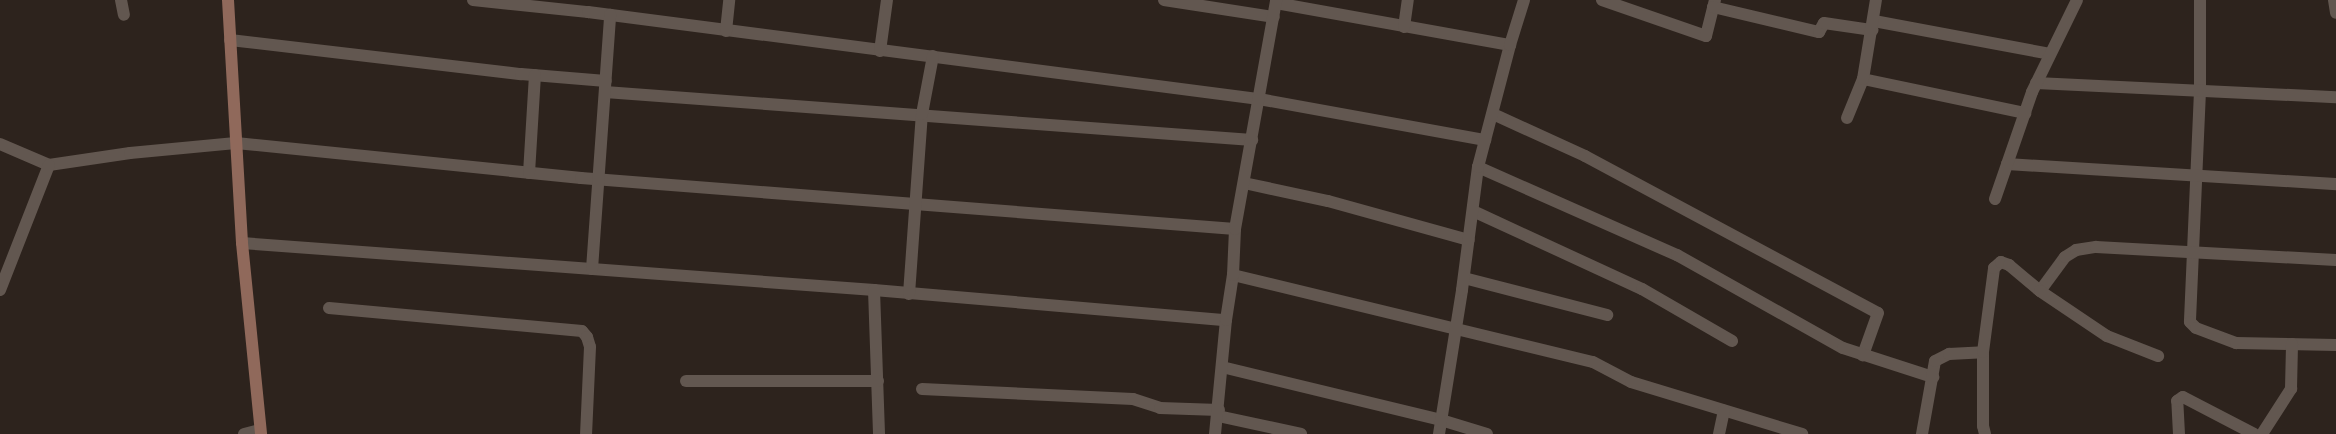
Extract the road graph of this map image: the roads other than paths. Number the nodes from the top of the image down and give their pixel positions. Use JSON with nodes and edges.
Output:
{"nodes":[{"id":1,"x":121,"y":0,"type":"edge"},
{"id":2,"x":228,"y":0,"type":"edge"},
{"id":3,"x":473,"y":0,"type":"edge"},
{"id":4,"x":729,"y":0,"type":"edge"},
{"id":5,"x":887,"y":0,"type":"edge"},
{"id":6,"x":1164,"y":0,"type":"edge"},
{"id":7,"x":1408,"y":0,"type":"edge"},
{"id":8,"x":1524,"y":0,"type":"edge"},
{"id":9,"x":1602,"y":0,"type":"edge"},
{"id":10,"x":1876,"y":0,"type":"edge"},
{"id":11,"x":2077,"y":0,"type":"edge"},
{"id":12,"x":2200,"y":0,"type":"edge"},
{"id":13,"x":2334,"y":0,"type":"edge"},
{"id":14,"x":1276,"y":2,"type":"edge"},
{"id":15,"x":1210,"y":3,"type":"edge"},
{"id":16,"x":1714,"y":4,"type":"edge"},
{"id":17,"x":579,"y":6,"type":"edge"},
{"id":18,"x":2336,"y":13,"type":"edge"},
{"id":19,"x":124,"y":15,"type":"dead end"},
{"id":20,"x":610,"y":15,"type":"junction"},
{"id":21,"x":1274,"y":17,"type":"junction"},
{"id":22,"x":1873,"y":25,"type":"junction"},
{"id":23,"x":1404,"y":27,"type":"junction"},
{"id":24,"x":726,"y":31,"type":"junction"},
{"id":25,"x":230,"y":40,"type":"junction"},
{"id":26,"x":1510,"y":45,"type":"junction"},
{"id":27,"x":880,"y":51,"type":"junction"},
{"id":28,"x":2050,"y":54,"type":"junction"},
{"id":29,"x":933,"y":56,"type":"junction"},
{"id":30,"x":535,"y":75,"type":"junction"},
{"id":31,"x":1863,"y":79,"type":"junction"},
{"id":32,"x":2036,"y":83,"type":"junction"},
{"id":33,"x":606,"y":86,"type":"junction"},
{"id":34,"x":2200,"y":91,"type":"junction"},
{"id":35,"x":2336,"y":97,"type":"edge"},
{"id":36,"x":1259,"y":99,"type":"junction"},
{"id":37,"x":2024,"y":113,"type":"junction"},
{"id":38,"x":922,"y":114,"type":"junction"},
{"id":39,"x":1493,"y":114,"type":"junction"},
{"id":40,"x":1847,"y":118,"type":"dead end"},
{"id":41,"x":1252,"y":140,"type":"junction"},
{"id":42,"x":1485,"y":140,"type":"junction"},
{"id":43,"x":236,"y":143,"type":"junction"},
{"id":44,"x":0,"y":144,"type":"edge"},
{"id":45,"x":2007,"y":164,"type":"junction"},
{"id":46,"x":49,"y":165,"type":"junction"},
{"id":47,"x":1478,"y":167,"type":"junction"},
{"id":48,"x":528,"y":173,"type":"junction"},
{"id":49,"x":2197,"y":175,"type":"junction"},
{"id":50,"x":598,"y":179,"type":"junction"},
{"id":51,"x":1244,"y":184,"type":"junction"},
{"id":52,"x":2336,"y":184,"type":"edge"},
{"id":53,"x":1995,"y":199,"type":"dead end"},
{"id":54,"x":917,"y":203,"type":"junction"},
{"id":55,"x":1472,"y":211,"type":"junction"},
{"id":56,"x":1236,"y":229,"type":"junction"},
{"id":57,"x":1469,"y":240,"type":"junction"},
{"id":58,"x":242,"y":243,"type":"junction"},
{"id":59,"x":2193,"y":251,"type":"junction"},
{"id":60,"x":2336,"y":260,"type":"edge"},
{"id":61,"x":592,"y":269,"type":"junction"},
{"id":62,"x":1233,"y":275,"type":"junction"},
{"id":63,"x":1464,"y":278,"type":"junction"},
{"id":64,"x":0,"y":290,"type":"edge"},
{"id":65,"x":874,"y":290,"type":"junction"},
{"id":66,"x":2040,"y":291,"type":"junction"},
{"id":67,"x":909,"y":294,"type":"junction"},
{"id":68,"x":329,"y":308,"type":"dead end"},
{"id":69,"x":1607,"y":316,"type":"dead end"},
{"id":70,"x":1226,"y":320,"type":"junction"},
{"id":71,"x":1456,"y":327,"type":"junction"},
{"id":72,"x":1732,"y":341,"type":"dead end"},
{"id":73,"x":2292,"y":344,"type":"junction"},
{"id":74,"x":2336,"y":345,"type":"edge"},
{"id":75,"x":1983,"y":352,"type":"junction"},
{"id":76,"x":1863,"y":355,"type":"junction"},
{"id":77,"x":2158,"y":356,"type":"dead end"},
{"id":78,"x":1222,"y":367,"type":"junction"},
{"id":79,"x":1933,"y":377,"type":"junction"},
{"id":80,"x":686,"y":381,"type":"dead end"},
{"id":81,"x":878,"y":381,"type":"junction"},
{"id":82,"x":922,"y":389,"type":"dead end"},
{"id":83,"x":1724,"y":411,"type":"junction"},
{"id":84,"x":1218,"y":413,"type":"junction"},
{"id":85,"x":1441,"y":420,"type":"junction"},
{"id":86,"x":260,"y":432,"type":"edge"},
{"id":87,"x":244,"y":434,"type":"edge"},
{"id":88,"x":586,"y":434,"type":"edge"},
{"id":89,"x":879,"y":434,"type":"edge"},
{"id":90,"x":1215,"y":434,"type":"edge"},
{"id":91,"x":1301,"y":434,"type":"edge"},
{"id":92,"x":1439,"y":434,"type":"edge"},
{"id":93,"x":1487,"y":434,"type":"edge"},
{"id":94,"x":1719,"y":434,"type":"edge"},
{"id":95,"x":1802,"y":434,"type":"edge"},
{"id":96,"x":1922,"y":434,"type":"edge"},
{"id":97,"x":1985,"y":434,"type":"edge"},
{"id":98,"x":2180,"y":434,"type":"edge"},
{"id":99,"x":2254,"y":434,"type":"edge"},
{"id":100,"x":2262,"y":434,"type":"edge"}],
"edges":[{"from":1,"to":19,"type":"street"},
{"from":2,"to":25,"type":"street"},
{"from":3,"to":17,"type":"street"},
{"from":4,"to":24,"type":"street"},
{"from":5,"to":27,"type":"street"},
{"from":6,"to":15,"type":"street"},
{"from":7,"to":23,"type":"street"},
{"from":8,"to":26,"type":"street"},
{"from":9,"to":16,"type":"street"},
{"from":10,"to":22,"type":"street"},
{"from":11,"to":28,"type":"street"},
{"from":12,"to":34,"type":"street"},
{"from":13,"to":18,"type":"street"},
{"from":14,"to":21,"type":"street"},
{"from":14,"to":23,"type":"street"},
{"from":15,"to":21,"type":"street"},
{"from":16,"to":22,"type":"street"},
{"from":17,"to":20,"type":"street"},
{"from":20,"to":24,"type":"street"},
{"from":20,"to":33,"type":"street"},
{"from":21,"to":36,"type":"street"},
{"from":22,"to":28,"type":"street"},
{"from":22,"to":31,"type":"street"},
{"from":23,"to":26,"type":"street"},
{"from":24,"to":27,"type":"street"},
{"from":25,"to":30,"type":"street"},
{"from":25,"to":43,"type":"street"},
{"from":26,"to":39,"type":"street"},
{"from":27,"to":29,"type":"street"},
{"from":28,"to":32,"type":"street"},
{"from":29,"to":36,"type":"street"},
{"from":29,"to":38,"type":"street"},
{"from":30,"to":33,"type":"street"},
{"from":30,"to":48,"type":"street"},
{"from":31,"to":37,"type":"street"},
{"from":31,"to":40,"type":"street"},
{"from":32,"to":34,"type":"street"},
{"from":32,"to":37,"type":"street"},
{"from":33,"to":38,"type":"street"},
{"from":33,"to":50,"type":"street"},
{"from":34,"to":35,"type":"street"},
{"from":34,"to":49,"type":"street"},
{"from":36,"to":41,"type":"street"},
{"from":36,"to":42,"type":"street"},
{"from":37,"to":45,"type":"street"},
{"from":38,"to":41,"type":"street"},
{"from":38,"to":54,"type":"street"},
{"from":39,"to":42,"type":"street"},
{"from":39,"to":76,"type":"street"},
{"from":41,"to":51,"type":"street"},
{"from":42,"to":47,"type":"street"},
{"from":43,"to":46,"type":"street"},
{"from":43,"to":48,"type":"street"},
{"from":43,"to":58,"type":"street"},
{"from":44,"to":46,"type":"street"},
{"from":45,"to":49,"type":"street"},
{"from":45,"to":53,"type":"street"},
{"from":46,"to":64,"type":"street"},
{"from":47,"to":55,"type":"street"},
{"from":47,"to":76,"type":"street"},
{"from":48,"to":50,"type":"street"},
{"from":49,"to":52,"type":"street"},
{"from":49,"to":59,"type":"street"},
{"from":50,"to":54,"type":"street"},
{"from":50,"to":61,"type":"street"},
{"from":51,"to":56,"type":"street"},
{"from":51,"to":57,"type":"street"},
{"from":54,"to":56,"type":"street"},
{"from":54,"to":67,"type":"street"},
{"from":55,"to":57,"type":"street"},
{"from":55,"to":72,"type":"street"},
{"from":56,"to":62,"type":"street"},
{"from":57,"to":63,"type":"street"},
{"from":58,"to":61,"type":"street"},
{"from":58,"to":86,"type":"street"},
{"from":59,"to":60,"type":"street"},
{"from":59,"to":66,"type":"street"},
{"from":59,"to":73,"type":"street"},
{"from":61,"to":65,"type":"street"},
{"from":62,"to":70,"type":"street"},
{"from":62,"to":71,"type":"street"},
{"from":63,"to":69,"type":"street"},
{"from":63,"to":71,"type":"street"},
{"from":65,"to":67,"type":"street"},
{"from":65,"to":81,"type":"street"},
{"from":66,"to":75,"type":"street"},
{"from":66,"to":77,"type":"street"},
{"from":67,"to":70,"type":"street"},
{"from":68,"to":88,"type":"street"},
{"from":70,"to":78,"type":"street"},
{"from":71,"to":83,"type":"street"},
{"from":71,"to":85,"type":"street"},
{"from":73,"to":74,"type":"street"},
{"from":73,"to":100,"type":"street"},
{"from":75,"to":79,"type":"street"},
{"from":75,"to":97,"type":"street"},
{"from":76,"to":79,"type":"street"},
{"from":78,"to":84,"type":"street"},
{"from":78,"to":85,"type":"street"},
{"from":79,"to":96,"type":"street"},
{"from":80,"to":81,"type":"street"},
{"from":81,"to":89,"type":"street"},
{"from":82,"to":84,"type":"street"},
{"from":83,"to":94,"type":"street"},
{"from":83,"to":95,"type":"street"},
{"from":84,"to":90,"type":"street"},
{"from":84,"to":91,"type":"street"},
{"from":85,"to":92,"type":"street"},
{"from":85,"to":93,"type":"street"},
{"from":86,"to":87,"type":"street"},
{"from":98,"to":99,"type":"street"}]}
